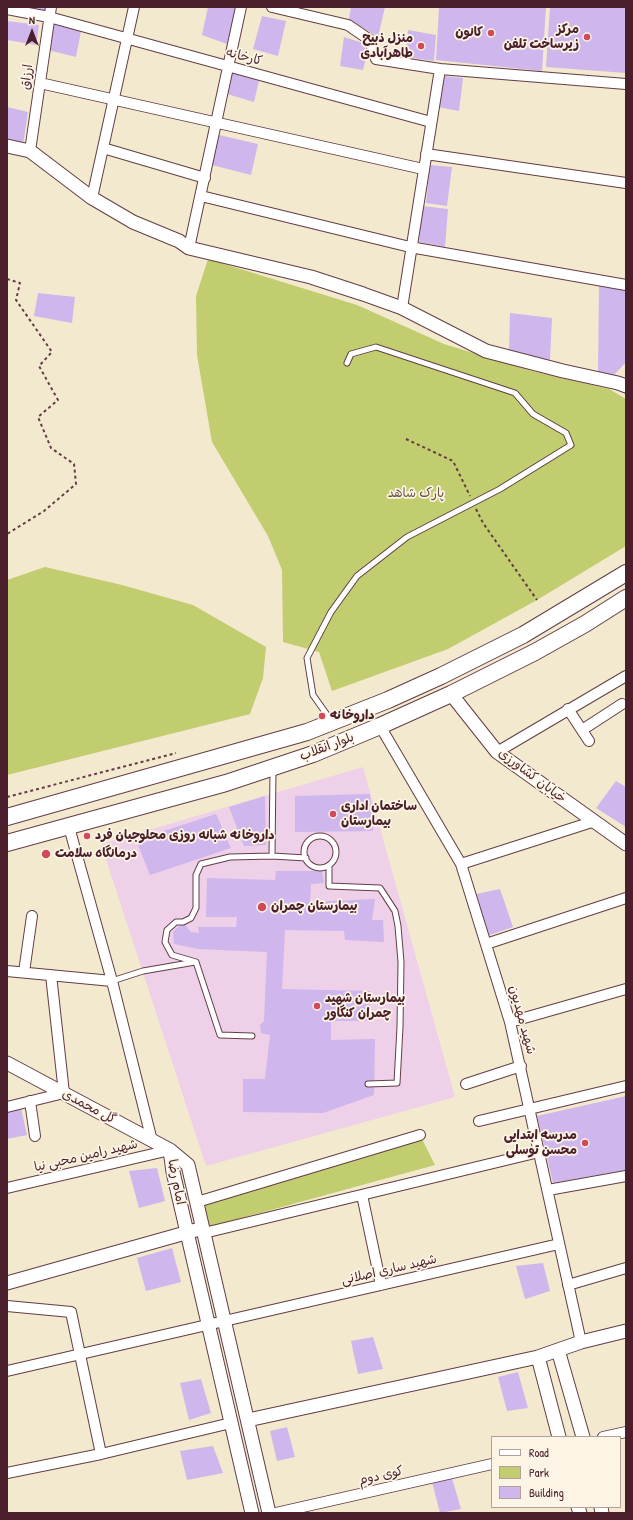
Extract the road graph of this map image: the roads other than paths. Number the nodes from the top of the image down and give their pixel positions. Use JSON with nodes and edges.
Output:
{"nodes":[{"id":1,"x":134,"y":7,"type":"edge"},
{"id":2,"x":242,"y":7,"type":"edge"},
{"id":3,"x":272,"y":7,"type":"edge"},
{"id":4,"x":7,"y":9,"type":"edge"},
{"id":5,"x":50,"y":12,"type":"edge"},
{"id":6,"x":127,"y":38,"type":"junction"},
{"id":7,"x":229,"y":66,"type":"junction"},
{"id":8,"x":440,"y":69,"type":"junction"},
{"id":9,"x":40,"y":83,"type":"junction"},
{"id":10,"x":626,"y":84,"type":"edge"},
{"id":11,"x":114,"y":99,"type":"junction"},
{"id":12,"x":431,"y":122,"type":"junction"},
{"id":13,"x":216,"y":123,"type":"junction"},
{"id":14,"x":7,"y":146,"type":"edge"},
{"id":15,"x":103,"y":148,"type":"junction"},
{"id":16,"x":30,"y":151,"type":"junction"},
{"id":17,"x":426,"y":154,"type":"junction"},
{"id":18,"x":423,"y":170,"type":"junction"},
{"id":19,"x":205,"y":178,"type":"junction"},
{"id":20,"x":626,"y":183,"type":"edge"},
{"id":21,"x":201,"y":196,"type":"junction"},
{"id":22,"x":92,"y":198,"type":"junction"},
{"id":23,"x":410,"y":247,"type":"junction"},
{"id":24,"x":189,"y":248,"type":"junction"},
{"id":25,"x":626,"y":284,"type":"edge"},
{"id":26,"x":402,"y":308,"type":"junction"},
{"id":27,"x":347,"y":363,"type":"dead end"},
{"id":28,"x":623,"y":381,"type":"edge"},
{"id":29,"x":626,"y":574,"type":"edge"},
{"id":30,"x":626,"y":598,"type":"edge"},
{"id":31,"x":626,"y":676,"type":"edge"},
{"id":32,"x":451,"y":694,"type":"junction"},
{"id":33,"x":622,"y":704,"type":"dead end"},
{"id":34,"x":568,"y":709,"type":"junction"},
{"id":35,"x":332,"y":722,"type":"junction"},
{"id":36,"x":380,"y":726,"type":"junction"},
{"id":37,"x":582,"y":730,"type":"junction"},
{"id":38,"x":589,"y":741,"type":"dead end"},
{"id":39,"x":497,"y":752,"type":"junction"},
{"id":40,"x":273,"y":767,"type":"junction"},
{"id":41,"x":7,"y":817,"type":"edge"},
{"id":42,"x":595,"y":821,"type":"junction"},
{"id":43,"x":69,"y":827,"type":"junction"},
{"id":44,"x":7,"y":843,"type":"edge"},
{"id":45,"x":626,"y":844,"type":"edge"},
{"id":46,"x":272,"y":856,"type":"junction"},
{"id":47,"x":306,"y":858,"type":"junction"},
{"id":48,"x":461,"y":864,"type":"junction"},
{"id":49,"x":329,"y":865,"type":"junction"},
{"id":50,"x":626,"y":898,"type":"edge"},
{"id":51,"x":32,"y":916,"type":"dead end"},
{"id":52,"x":486,"y":944,"type":"junction"},
{"id":53,"x":196,"y":962,"type":"junction"},
{"id":54,"x":7,"y":971,"type":"edge"},
{"id":55,"x":24,"y":972,"type":"junction"},
{"id":56,"x":51,"y":975,"type":"junction"},
{"id":57,"x":112,"y":981,"type":"junction"},
{"id":58,"x":626,"y":989,"type":"edge"},
{"id":59,"x":510,"y":1022,"type":"junction"},
{"id":60,"x":252,"y":1036,"type":"dead end"},
{"id":61,"x":7,"y":1063,"type":"edge"},
{"id":62,"x":521,"y":1066,"type":"junction"},
{"id":63,"x":368,"y":1084,"type":"dead end"},
{"id":64,"x":466,"y":1084,"type":"dead end"},
{"id":65,"x":626,"y":1086,"type":"edge"},
{"id":66,"x":64,"y":1094,"type":"junction"},
{"id":67,"x":30,"y":1101,"type":"junction"},
{"id":68,"x":7,"y":1107,"type":"edge"},
{"id":69,"x":530,"y":1108,"type":"junction"},
{"id":70,"x":479,"y":1121,"type":"dead end"},
{"id":71,"x":420,"y":1134,"type":"dead end"},
{"id":72,"x":35,"y":1136,"type":"dead end"},
{"id":73,"x":152,"y":1141,"type":"junction"},
{"id":74,"x":170,"y":1150,"type":"junction"},
{"id":75,"x":539,"y":1152,"type":"junction"},
{"id":76,"x":626,"y":1176,"type":"edge"},
{"id":77,"x":7,"y":1188,"type":"edge"},
{"id":78,"x":548,"y":1190,"type":"junction"},
{"id":79,"x":362,"y":1195,"type":"junction"},
{"id":80,"x":197,"y":1202,"type":"junction"},
{"id":81,"x":204,"y":1231,"type":"junction"},
{"id":82,"x":187,"y":1232,"type":"junction"},
{"id":83,"x":559,"y":1244,"type":"junction"},
{"id":84,"x":626,"y":1268,"type":"edge"},
{"id":85,"x":7,"y":1283,"type":"edge"},
{"id":86,"x":381,"y":1285,"type":"junction"},
{"id":87,"x":568,"y":1285,"type":"junction"},
{"id":88,"x":7,"y":1306,"type":"edge"},
{"id":89,"x":225,"y":1321,"type":"junction"},
{"id":90,"x":209,"y":1325,"type":"junction"},
{"id":91,"x":626,"y":1331,"type":"edge"},
{"id":92,"x":581,"y":1342,"type":"junction"},
{"id":93,"x":558,"y":1350,"type":"junction"},
{"id":94,"x":80,"y":1354,"type":"junction"},
{"id":95,"x":538,"y":1357,"type":"junction"},
{"id":96,"x":7,"y":1371,"type":"edge"},
{"id":97,"x":248,"y":1420,"type":"junction"},
{"id":98,"x":231,"y":1423,"type":"junction"},
{"id":99,"x":626,"y":1432,"type":"edge"},
{"id":100,"x":559,"y":1436,"type":"edge"},
{"id":101,"x":583,"y":1436,"type":"edge"},
{"id":102,"x":608,"y":1436,"type":"edge"},
{"id":103,"x":101,"y":1454,"type":"junction"},
{"id":104,"x":491,"y":1464,"type":"edge"},
{"id":105,"x":7,"y":1473,"type":"edge"},
{"id":106,"x":252,"y":1513,"type":"edge"},
{"id":107,"x":269,"y":1513,"type":"edge"},
{"id":108,"x":276,"y":1513,"type":"edge"}],
"edges":[{"from":1,"to":6,"type":"street"},
{"from":2,"to":7,"type":"street"},
{"from":3,"to":8,"type":"street"},
{"from":4,"to":5,"type":"street","name":"کارخانه"},
{"from":5,"to":6,"type":"street","name":"کارخانه"},
{"from":5,"to":9,"type":"street","name":"ارزاق"},
{"from":6,"to":7,"type":"street","name":"کارخانه"},
{"from":6,"to":11,"type":"street"},
{"from":7,"to":12,"type":"street","name":"کارخانه"},
{"from":7,"to":13,"type":"street"},
{"from":8,"to":10,"type":"street"},
{"from":8,"to":12,"type":"street"},
{"from":9,"to":11,"type":"street"},
{"from":9,"to":16,"type":"street","name":"ارزاق"},
{"from":11,"to":13,"type":"street"},
{"from":11,"to":15,"type":"street"},
{"from":12,"to":17,"type":"street"},
{"from":13,"to":18,"type":"street"},
{"from":13,"to":19,"type":"street"},
{"from":14,"to":16,"type":"street"},
{"from":15,"to":19,"type":"street"},
{"from":15,"to":22,"type":"street"},
{"from":16,"to":22,"type":"street"},
{"from":17,"to":18,"type":"street"},
{"from":17,"to":20,"type":"street"},
{"from":18,"to":23,"type":"street"},
{"from":19,"to":21,"type":"street"},
{"from":21,"to":23,"type":"street"},
{"from":21,"to":24,"type":"street"},
{"from":22,"to":24,"type":"street"},
{"from":23,"to":25,"type":"street"},
{"from":23,"to":26,"type":"street"},
{"from":24,"to":26,"type":"street"},
{"from":26,"to":28,"type":"street"},
{"from":27,"to":35,"type":"lane"},
{"from":29,"to":35,"type":"main road","name":"بلوار انقلاب"},
{"from":30,"to":32,"type":"main road","name":"بلوار انقلاب"},
{"from":31,"to":34,"type":"street"},
{"from":32,"to":36,"type":"main road","name":"بلوار انقلاب"},
{"from":32,"to":39,"type":"street","name":"خیابان کشاورزی"},
{"from":33,"to":37,"type":"street"},
{"from":34,"to":37,"type":"street"},
{"from":34,"to":39,"type":"street"},
{"from":35,"to":41,"type":"main road","name":"بلوار انقلاب"},
{"from":36,"to":40,"type":"main road","name":"بلوار انقلاب"},
{"from":36,"to":48,"type":"street","name":"شهید مهدیون"},
{"from":37,"to":38,"type":"street"},
{"from":39,"to":42,"type":"street","name":"خیابان کشاورزی"},
{"from":40,"to":43,"type":"main road","name":"بلوار انقلاب"},
{"from":40,"to":46,"type":"lane"},
{"from":42,"to":45,"type":"street","name":"خیابان کشاورزی"},
{"from":42,"to":48,"type":"street"},
{"from":43,"to":44,"type":"main road","name":"بلوار انقلاب"},
{"from":43,"to":57,"type":"street"},
{"from":46,"to":47,"type":"lane"},
{"from":46,"to":53,"type":"lane"},
{"from":47,"to":49,"type":"lane"},
{"from":47,"to":49,"type":"lane"},
{"from":48,"to":52,"type":"street","name":"شهید مهدیون"},
{"from":49,"to":63,"type":"lane"},
{"from":50,"to":52,"type":"street"},
{"from":51,"to":55,"type":"street"},
{"from":52,"to":59,"type":"street","name":"شهید مهدیون"},
{"from":53,"to":57,"type":"lane"},
{"from":53,"to":60,"type":"lane"},
{"from":54,"to":55,"type":"street"},
{"from":55,"to":56,"type":"street"},
{"from":56,"to":57,"type":"street"},
{"from":56,"to":66,"type":"street"},
{"from":57,"to":73,"type":"street"},
{"from":58,"to":59,"type":"street"},
{"from":59,"to":62,"type":"street","name":"شهید مهدیون"},
{"from":61,"to":66,"type":"street","name":"گل محمدی"},
{"from":62,"to":64,"type":"street"},
{"from":62,"to":69,"type":"street","name":"شهید مهدیون"},
{"from":65,"to":69,"type":"street"},
{"from":66,"to":67,"type":"street"},
{"from":66,"to":73,"type":"street","name":"گل محمدی"},
{"from":67,"to":68,"type":"street"},
{"from":67,"to":72,"type":"street"},
{"from":69,"to":70,"type":"street"},
{"from":69,"to":75,"type":"street","name":"شهید مهدیون"},
{"from":71,"to":80,"type":"street"},
{"from":73,"to":74,"type":"street","name":"گل محمدی"},
{"from":74,"to":77,"type":"street","name":"شهید رامین محبی نیا"},
{"from":74,"to":80,"type":"street","name":"امام رضا"},
{"from":74,"to":82,"type":"street","name":"امام رضا"},
{"from":75,"to":78,"type":"street","name":"شهید مهدیون"},
{"from":75,"to":79,"type":"street"},
{"from":76,"to":78,"type":"street"},
{"from":78,"to":83,"type":"street","name":"شهید مهدیون"},
{"from":79,"to":81,"type":"street"},
{"from":79,"to":86,"type":"street"},
{"from":80,"to":81,"type":"street","name":"امام رضا"},
{"from":81,"to":82,"type":"street"},
{"from":81,"to":89,"type":"street","name":"امام رضا"},
{"from":82,"to":85,"type":"street"},
{"from":82,"to":90,"type":"street","name":"امام رضا"},
{"from":83,"to":86,"type":"street","name":"شهید ساری اصلانی"},
{"from":83,"to":87,"type":"street","name":"شهید مهدیون"},
{"from":84,"to":87,"type":"street"},
{"from":86,"to":89,"type":"street","name":"شهید ساری اصلانی"},
{"from":87,"to":92,"type":"street","name":"شهید مهدیون"},
{"from":88,"to":94,"type":"street"},
{"from":89,"to":90,"type":"street","name":"شهید ساری اصلانی"},
{"from":89,"to":97,"type":"street","name":"امام رضا"},
{"from":90,"to":94,"type":"street","name":"شهید ساری اصلانی"},
{"from":90,"to":98,"type":"street","name":"امام رضا"},
{"from":91,"to":92,"type":"street"},
{"from":92,"to":93,"type":"street"},
{"from":93,"to":95,"type":"street"},
{"from":93,"to":101,"type":"street"},
{"from":94,"to":96,"type":"street","name":"شهید ساری اصلانی"},
{"from":94,"to":103,"type":"street"},
{"from":95,"to":97,"type":"street"},
{"from":95,"to":100,"type":"street"},
{"from":97,"to":107,"type":"street","name":"امام رضا"},
{"from":98,"to":103,"type":"street"},
{"from":98,"to":106,"type":"street","name":"امام رضا"},
{"from":99,"to":102,"type":"street"},
{"from":103,"to":105,"type":"street"},
{"from":104,"to":108,"type":"street","name":"کوی دوم"}]}
